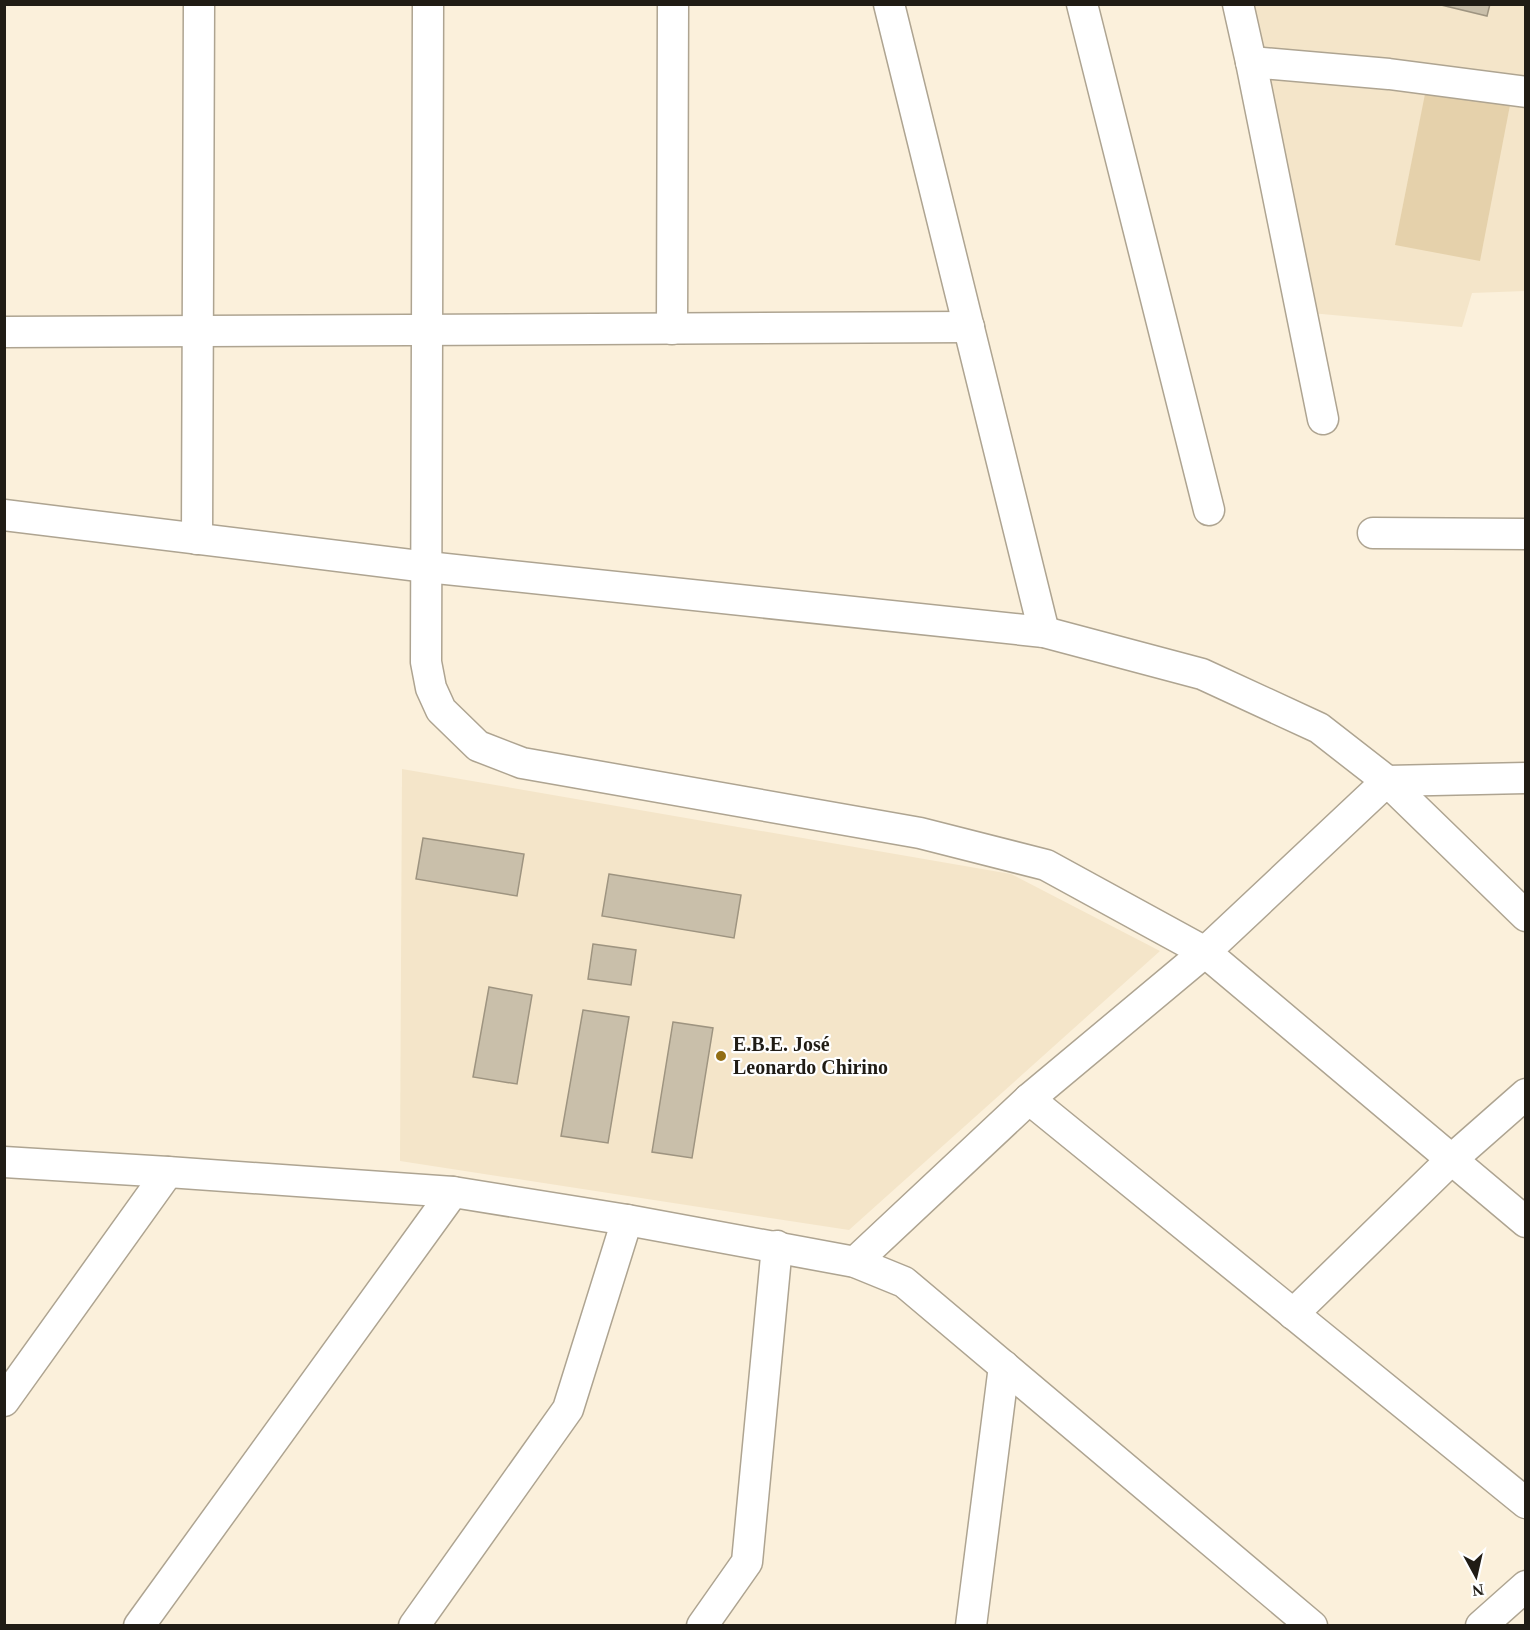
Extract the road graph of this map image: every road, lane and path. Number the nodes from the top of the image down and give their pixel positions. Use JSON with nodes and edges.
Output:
{"nodes":[{"id":1,"x":199,"y":4,"type":"edge"},
{"id":2,"x":428,"y":4,"type":"edge"},
{"id":3,"x":673,"y":4,"type":"edge"},
{"id":4,"x":889,"y":4,"type":"edge"},
{"id":5,"x":1082,"y":4,"type":"edge"},
{"id":6,"x":1238,"y":4,"type":"edge"},
{"id":7,"x":1251,"y":62,"type":"junction"},
{"id":8,"x":1526,"y":92,"type":"edge"},
{"id":9,"x":969,"y":327,"type":"junction"},
{"id":10,"x":672,"y":329,"type":"junction"},
{"id":11,"x":427,"y":330,"type":"junction"},
{"id":12,"x":197,"y":331,"type":"junction"},
{"id":13,"x":4,"y":332,"type":"edge"},
{"id":14,"x":1323,"y":419,"type":"dead end"},
{"id":15,"x":1209,"y":510,"type":"dead end"},
{"id":16,"x":4,"y":514,"type":"edge"},
{"id":17,"x":1373,"y":533,"type":"dead end"},
{"id":18,"x":1526,"y":534,"type":"edge"},
{"id":19,"x":197,"y":539,"type":"junction"},
{"id":20,"x":427,"y":567,"type":"junction"},
{"id":21,"x":1044,"y":632,"type":"junction"},
{"id":22,"x":1526,"y":778,"type":"edge"},
{"id":23,"x":1387,"y":780,"type":"junction"},
{"id":24,"x":1526,"y":916,"type":"edge"},
{"id":25,"x":1205,"y":952,"type":"junction"},
{"id":26,"x":1526,"y":1094,"type":"edge"},
{"id":27,"x":1029,"y":1099,"type":"junction"},
{"id":28,"x":1451,"y":1160,"type":"junction"},
{"id":29,"x":4,"y":1162,"type":"edge"},
{"id":30,"x":168,"y":1172,"type":"junction"},
{"id":31,"x":453,"y":1192,"type":"junction"},
{"id":32,"x":627,"y":1220,"type":"junction"},
{"id":33,"x":1526,"y":1222,"type":"edge"},
{"id":34,"x":777,"y":1246,"type":"junction"},
{"id":35,"x":855,"y":1262,"type":"junction"},
{"id":36,"x":1293,"y":1314,"type":"junction"},
{"id":37,"x":1004,"y":1366,"type":"junction"},
{"id":38,"x":4,"y":1401,"type":"edge"},
{"id":39,"x":1526,"y":1503,"type":"edge"},
{"id":40,"x":1526,"y":1586,"type":"edge"},
{"id":41,"x":139,"y":1626,"type":"edge"},
{"id":42,"x":414,"y":1626,"type":"edge"},
{"id":43,"x":702,"y":1626,"type":"edge"},
{"id":44,"x":971,"y":1626,"type":"edge"},
{"id":45,"x":1312,"y":1626,"type":"edge"},
{"id":46,"x":1481,"y":1626,"type":"edge"}],
"edges":[{"from":1,"to":12,"type":"street"},
{"from":2,"to":11,"type":"street"},
{"from":3,"to":10,"type":"street"},
{"from":4,"to":9,"type":"street"},
{"from":5,"to":15,"type":"street"},
{"from":6,"to":7,"type":"street"},
{"from":7,"to":8,"type":"street"},
{"from":7,"to":14,"type":"street"},
{"from":9,"to":10,"type":"street"},
{"from":9,"to":21,"type":"street"},
{"from":10,"to":11,"type":"street"},
{"from":11,"to":12,"type":"street"},
{"from":11,"to":20,"type":"street"},
{"from":12,"to":13,"type":"street"},
{"from":12,"to":19,"type":"street"},
{"from":16,"to":19,"type":"street"},
{"from":17,"to":18,"type":"street"},
{"from":19,"to":20,"type":"street"},
{"from":20,"to":21,"type":"street"},
{"from":20,"to":25,"type":"street"},
{"from":21,"to":23,"type":"street"},
{"from":22,"to":23,"type":"street"},
{"from":23,"to":24,"type":"street"},
{"from":23,"to":25,"type":"street"},
{"from":25,"to":27,"type":"street"},
{"from":25,"to":28,"type":"street"},
{"from":26,"to":28,"type":"street"},
{"from":27,"to":35,"type":"street"},
{"from":27,"to":36,"type":"street"},
{"from":28,"to":33,"type":"street"},
{"from":28,"to":36,"type":"street"},
{"from":29,"to":30,"type":"street"},
{"from":30,"to":31,"type":"street"},
{"from":30,"to":38,"type":"street"},
{"from":31,"to":32,"type":"street"},
{"from":31,"to":41,"type":"street"},
{"from":32,"to":34,"type":"street"},
{"from":32,"to":42,"type":"street"},
{"from":34,"to":35,"type":"street"},
{"from":34,"to":43,"type":"street"},
{"from":35,"to":37,"type":"street"},
{"from":36,"to":39,"type":"street"},
{"from":37,"to":44,"type":"street"},
{"from":37,"to":45,"type":"street"},
{"from":40,"to":46,"type":"street"}]}
